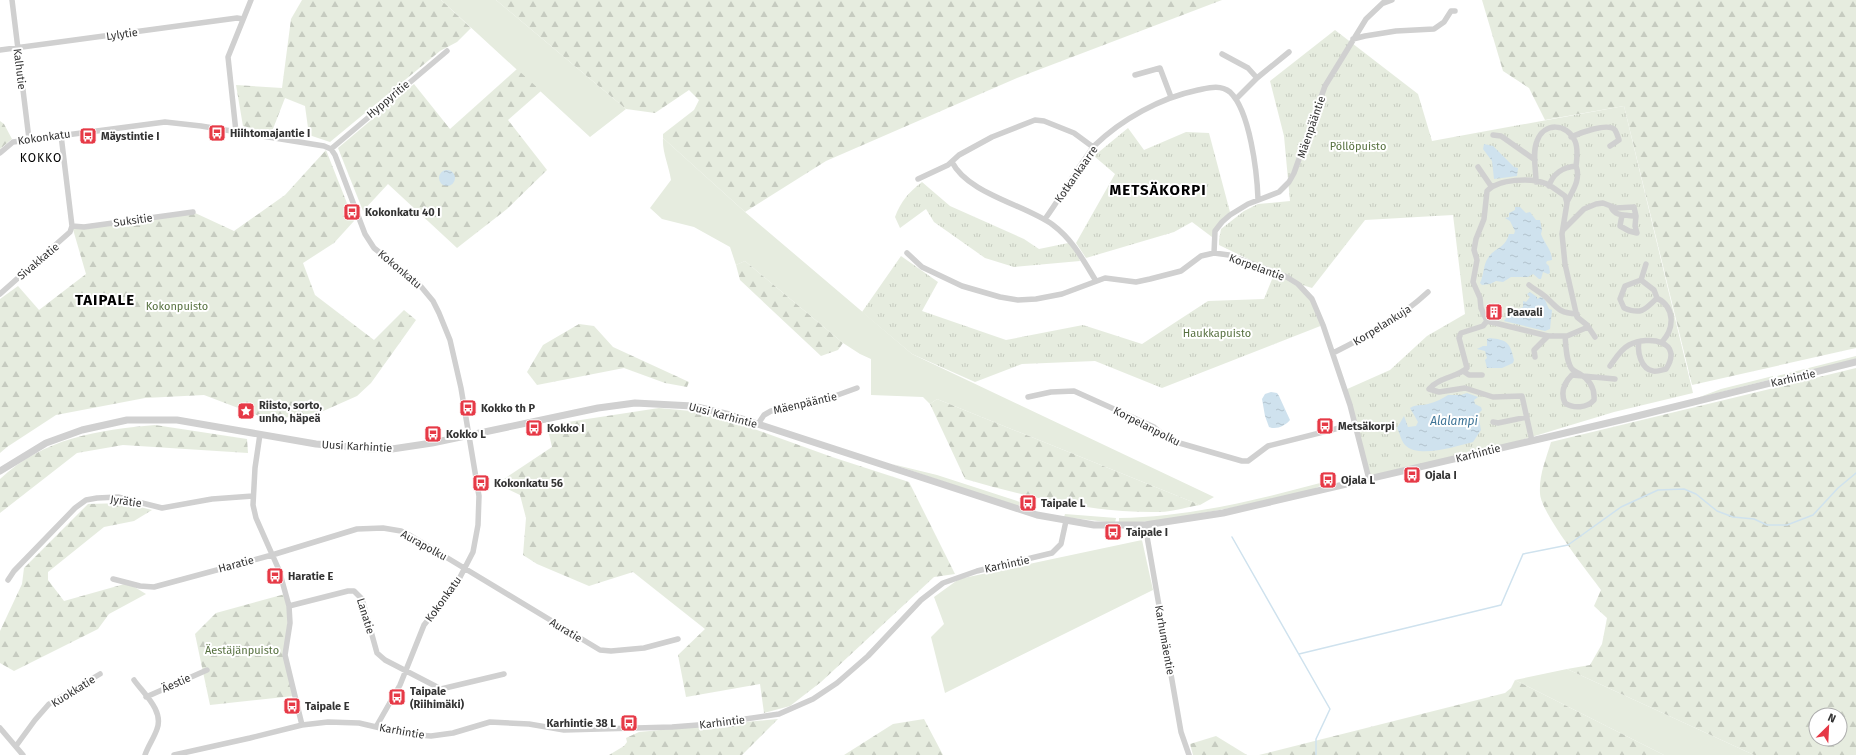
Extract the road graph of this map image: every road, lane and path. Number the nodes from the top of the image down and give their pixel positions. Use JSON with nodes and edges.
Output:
{"nodes":[{"id":1,"x":12,"y":0,"type":"edge"},
{"id":2,"x":251,"y":0,"type":"edge"},
{"id":3,"x":1392,"y":0,"type":"edge"},
{"id":4,"x":1385,"y":2,"type":"edge"},
{"id":5,"x":1455,"y":10,"type":"dead end"},
{"id":6,"x":243,"y":19,"type":"junction"},
{"id":7,"x":1359,"y":30,"type":"junction"},
{"id":8,"x":1365,"y":36,"type":"junction"},
{"id":9,"x":1352,"y":41,"type":"junction"},
{"id":10,"x":17,"y":48,"type":"junction"},
{"id":11,"x":0,"y":50,"type":"edge"},
{"id":12,"x":447,"y":51,"type":"dead end"},
{"id":13,"x":1289,"y":52,"type":"dead end"},
{"id":14,"x":1222,"y":54,"type":"dead end"},
{"id":15,"x":1135,"y":76,"type":"dead end"},
{"id":16,"x":1257,"y":78,"type":"junction"},
{"id":17,"x":1171,"y":96,"type":"junction"},
{"id":18,"x":1236,"y":99,"type":"junction"},
{"id":19,"x":236,"y":132,"type":"junction"},
{"id":20,"x":61,"y":135,"type":"junction"},
{"id":21,"x":1493,"y":135,"type":"dead end"},
{"id":22,"x":1571,"y":137,"type":"junction"},
{"id":23,"x":29,"y":139,"type":"junction"},
{"id":24,"x":1610,"y":146,"type":"dead end"},
{"id":25,"x":1093,"y":147,"type":"junction"},
{"id":26,"x":331,"y":149,"type":"junction"},
{"id":27,"x":0,"y":153,"type":"edge"},
{"id":28,"x":1535,"y":160,"type":"junction"},
{"id":29,"x":952,"y":162,"type":"junction"},
{"id":30,"x":1576,"y":166,"type":"junction"},
{"id":31,"x":1478,"y":167,"type":"dead end"},
{"id":32,"x":918,"y":179,"type":"dead end"},
{"id":33,"x":1536,"y":182,"type":"junction"},
{"id":34,"x":1491,"y":186,"type":"junction"},
{"id":35,"x":1549,"y":186,"type":"junction"},
{"id":36,"x":1258,"y":199,"type":"junction"},
{"id":37,"x":1567,"y":202,"type":"junction"},
{"id":38,"x":1611,"y":207,"type":"junction"},
{"id":39,"x":193,"y":212,"type":"dead end"},
{"id":40,"x":1622,"y":214,"type":"junction"},
{"id":41,"x":1636,"y":216,"type":"junction"},
{"id":42,"x":1045,"y":219,"type":"junction"},
{"id":43,"x":72,"y":226,"type":"junction"},
{"id":44,"x":1563,"y":230,"type":"junction"},
{"id":45,"x":907,"y":252,"type":"dead end"},
{"id":46,"x":1214,"y":253,"type":"junction"},
{"id":47,"x":1646,"y":264,"type":"dead end"},
{"id":48,"x":1096,"y":280,"type":"junction"},
{"id":49,"x":1641,"y":280,"type":"junction"},
{"id":50,"x":1529,"y":285,"type":"dead end"},
{"id":51,"x":1428,"y":292,"type":"dead end"},
{"id":52,"x":0,"y":294,"type":"edge"},
{"id":53,"x":1657,"y":298,"type":"junction"},
{"id":54,"x":1576,"y":314,"type":"junction"},
{"id":55,"x":1487,"y":321,"type":"junction"},
{"id":56,"x":1588,"y":327,"type":"junction"},
{"id":57,"x":1548,"y":336,"type":"junction"},
{"id":58,"x":1565,"y":336,"type":"junction"},
{"id":59,"x":1595,"y":337,"type":"dead end"},
{"id":60,"x":1639,"y":342,"type":"junction"},
{"id":61,"x":1662,"y":342,"type":"junction"},
{"id":62,"x":1333,"y":353,"type":"junction"},
{"id":63,"x":1535,"y":357,"type":"dead end"},
{"id":64,"x":1856,"y":362,"type":"edge"},
{"id":65,"x":1610,"y":366,"type":"dead end"},
{"id":66,"x":1463,"y":371,"type":"junction"},
{"id":67,"x":1482,"y":375,"type":"dead end"},
{"id":68,"x":1582,"y":375,"type":"junction"},
{"id":69,"x":1616,"y":379,"type":"dead end"},
{"id":70,"x":857,"y":388,"type":"dead end"},
{"id":71,"x":1028,"y":397,"type":"dead end"},
{"id":72,"x":1527,"y":417,"type":"junction"},
{"id":73,"x":1493,"y":422,"type":"dead end"},
{"id":74,"x":758,"y":424,"type":"junction"},
{"id":75,"x":1355,"y":424,"type":"junction"},
{"id":76,"x":260,"y":434,"type":"junction"},
{"id":77,"x":469,"y":436,"type":"junction"},
{"id":78,"x":1532,"y":441,"type":"junction"},
{"id":79,"x":0,"y":471,"type":"edge"},
{"id":80,"x":1369,"y":479,"type":"junction"},
{"id":81,"x":252,"y":496,"type":"junction"},
{"id":82,"x":1066,"y":521,"type":"junction"},
{"id":83,"x":1145,"y":525,"type":"junction"},
{"id":84,"x":358,"y":529,"type":"joint"},
{"id":85,"x":272,"y":555,"type":"junction"},
{"id":86,"x":464,"y":568,"type":"junction"},
{"id":87,"x":113,"y":579,"type":"dead end"},
{"id":88,"x":8,"y":580,"type":"dead end"},
{"id":89,"x":289,"y":606,"type":"junction"},
{"id":90,"x":678,"y":639,"type":"dead end"},
{"id":91,"x":207,"y":670,"type":"dead end"},
{"id":92,"x":406,"y":672,"type":"junction"},
{"id":93,"x":100,"y":674,"type":"dead end"},
{"id":94,"x":504,"y":674,"type":"dead end"},
{"id":95,"x":134,"y":680,"type":"dead end"},
{"id":96,"x":146,"y":697,"type":"junction"},
{"id":97,"x":302,"y":725,"type":"junction"},
{"id":98,"x":376,"y":727,"type":"junction"},
{"id":99,"x":0,"y":728,"type":"edge"},
{"id":100,"x":16,"y":746,"type":"junction"},
{"id":101,"x":23,"y":755,"type":"edge"},
{"id":102,"x":145,"y":755,"type":"edge"},
{"id":103,"x":174,"y":755,"type":"edge"},
{"id":104,"x":1189,"y":755,"type":"edge"}],
"edges":[{"from":1,"to":10,"type":"street","name":"Kalhutie"},
{"from":2,"to":6,"type":"street"},
{"from":3,"to":4,"type":"street"},
{"from":4,"to":7,"type":"street","name":"Mäenpääntie"},
{"from":5,"to":8,"type":"street"},
{"from":6,"to":10,"type":"street","name":"Lylytie"},
{"from":6,"to":19,"type":"street"},
{"from":7,"to":8,"type":"street"},
{"from":7,"to":9,"type":"street","name":"Mäenpääntie"},
{"from":8,"to":9,"type":"street"},
{"from":9,"to":36,"type":"street","name":"Mäenpääntie"},
{"from":10,"to":11,"type":"street","name":"Lylytie"},
{"from":10,"to":23,"type":"street","name":"Kalhutie"},
{"from":12,"to":26,"type":"street","name":"Hyppyritie"},
{"from":13,"to":16,"type":"street"},
{"from":14,"to":16,"type":"street"},
{"from":15,"to":17,"type":"street"},
{"from":16,"to":18,"type":"street"},
{"from":17,"to":18,"type":"street","name":"Kotkankaarre"},
{"from":17,"to":25,"type":"street","name":"Kotkankaarre"},
{"from":18,"to":36,"type":"street"},
{"from":19,"to":20,"type":"street","name":"Kokonkatu"},
{"from":19,"to":26,"type":"street","name":"Kokonkatu"},
{"from":20,"to":23,"type":"street","name":"Kokonkatu"},
{"from":20,"to":43,"type":"street"},
{"from":21,"to":28,"type":"street"},
{"from":22,"to":24,"type":"street"},
{"from":22,"to":28,"type":"street"},
{"from":22,"to":30,"type":"street"},
{"from":23,"to":27,"type":"street","name":"Kokonkatu"},
{"from":25,"to":29,"type":"street"},
{"from":25,"to":42,"type":"street","name":"Kotkankaarre"},
{"from":26,"to":77,"type":"street","name":"Kokonkatu"},
{"from":28,"to":33,"type":"street"},
{"from":29,"to":32,"type":"street"},
{"from":29,"to":42,"type":"street"},
{"from":30,"to":35,"type":"street"},
{"from":30,"to":37,"type":"street"},
{"from":31,"to":34,"type":"street"},
{"from":33,"to":34,"type":"street"},
{"from":33,"to":35,"type":"street"},
{"from":34,"to":55,"type":"street"},
{"from":35,"to":37,"type":"street"},
{"from":36,"to":46,"type":"street"},
{"from":37,"to":44,"type":"street"},
{"from":38,"to":40,"type":"street"},
{"from":38,"to":41,"type":"street"},
{"from":38,"to":44,"type":"street"},
{"from":39,"to":43,"type":"street","name":"Suksitie"},
{"from":40,"to":41,"type":"street"},
{"from":40,"to":41,"type":"street"},
{"from":42,"to":48,"type":"street"},
{"from":43,"to":52,"type":"street","name":"Sivakkatie"},
{"from":44,"to":54,"type":"street"},
{"from":45,"to":48,"type":"street","name":"Korpelantie"},
{"from":46,"to":48,"type":"street","name":"Korpelantie"},
{"from":46,"to":62,"type":"street","name":"Korpelantie"},
{"from":47,"to":49,"type":"street"},
{"from":49,"to":53,"type":"street"},
{"from":49,"to":53,"type":"street"},
{"from":50,"to":54,"type":"street"},
{"from":51,"to":62,"type":"street","name":"Korpelankuja"},
{"from":53,"to":61,"type":"street"},
{"from":54,"to":56,"type":"street"},
{"from":55,"to":57,"type":"street"},
{"from":55,"to":66,"type":"street"},
{"from":56,"to":58,"type":"street"},
{"from":56,"to":59,"type":"street"},
{"from":57,"to":58,"type":"street"},
{"from":57,"to":63,"type":"street"},
{"from":58,"to":68,"type":"street"},
{"from":60,"to":61,"type":"street"},
{"from":60,"to":61,"type":"street"},
{"from":60,"to":65,"type":"street"},
{"from":62,"to":75,"type":"street","name":"Korpelantie"},
{"from":64,"to":78,"type":"street","name":"Karhintie"},
{"from":66,"to":67,"type":"street"},
{"from":66,"to":72,"type":"street"},
{"from":68,"to":68,"type":"street"},
{"from":68,"to":69,"type":"street"},
{"from":70,"to":74,"type":"street","name":"Mäenpääntie"},
{"from":71,"to":75,"type":"street","name":"Korpelanpolku"},
{"from":72,"to":73,"type":"street"},
{"from":72,"to":78,"type":"street"},
{"from":74,"to":77,"type":"street","name":"Uusi Karhintie"},
{"from":74,"to":82,"type":"street","name":"Uusi Karhintie"},
{"from":75,"to":80,"type":"street","name":"Korpelantie"},
{"from":76,"to":77,"type":"street","name":"Uusi Karhintie"},
{"from":76,"to":79,"type":"street","name":"Uusi Karhintie"},
{"from":76,"to":81,"type":"street"},
{"from":77,"to":86,"type":"street","name":"Kokonkatu"},
{"from":78,"to":80,"type":"street","name":"Karhintie"},
{"from":80,"to":83,"type":"street","name":"Karhintie"},
{"from":81,"to":85,"type":"street"},
{"from":81,"to":88,"type":"street","name":"Jyrätie"},
{"from":82,"to":83,"type":"street","name":"Karhintie"},
{"from":82,"to":98,"type":"street","name":"Karhintie"},
{"from":83,"to":104,"type":"street","name":"Karhumäentie"},
{"from":84,"to":85,"type":"street","name":"Haratie"},
{"from":84,"to":86,"type":"street","name":"Aurapolku"},
{"from":85,"to":87,"type":"street","name":"Haratie"},
{"from":85,"to":89,"type":"street"},
{"from":86,"to":90,"type":"street","name":"Auratie"},
{"from":86,"to":92,"type":"street","name":"Kokonkatu"},
{"from":89,"to":92,"type":"street","name":"Lanatie"},
{"from":89,"to":97,"type":"street"},
{"from":91,"to":96,"type":"street","name":"Äestie"},
{"from":92,"to":94,"type":"street"},
{"from":92,"to":98,"type":"street","name":"Kokonkatu"},
{"from":93,"to":100,"type":"street","name":"Kuokkatie"},
{"from":95,"to":96,"type":"street","name":"Äestie"},
{"from":96,"to":102,"type":"street","name":"Äestie"},
{"from":97,"to":98,"type":"street","name":"Karhintie"},
{"from":97,"to":103,"type":"street","name":"Karhintie"},
{"from":99,"to":100,"type":"street"},
{"from":100,"to":101,"type":"street"}]}
